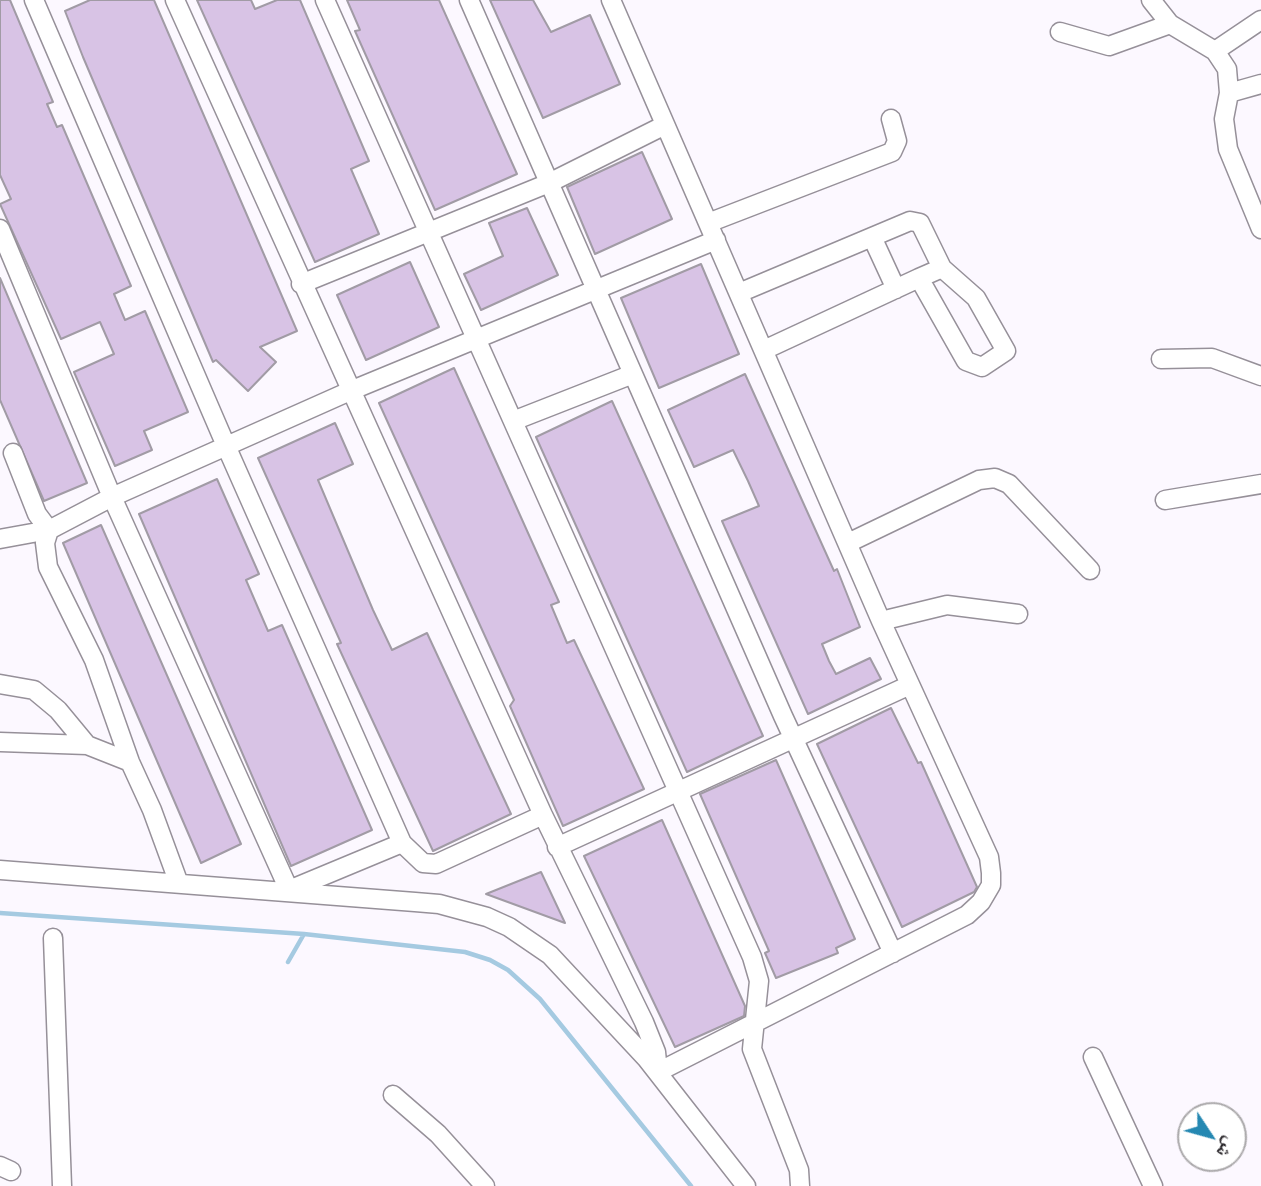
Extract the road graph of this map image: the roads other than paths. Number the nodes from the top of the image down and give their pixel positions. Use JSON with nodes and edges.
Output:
{"nodes":[{"id":1,"x":34,"y":0,"type":"edge"},
{"id":2,"x":175,"y":0,"type":"edge"},
{"id":3,"x":325,"y":0,"type":"edge"},
{"id":4,"x":469,"y":0,"type":"edge"},
{"id":5,"x":611,"y":0,"type":"edge"},
{"id":6,"x":1151,"y":0,"type":"edge"},
{"id":7,"x":1261,"y":20,"type":"edge"},
{"id":8,"x":1170,"y":24,"type":"junction"},
{"id":9,"x":1060,"y":32,"type":"dead end"},
{"id":10,"x":1215,"y":51,"type":"junction"},
{"id":11,"x":1261,"y":84,"type":"edge"},
{"id":12,"x":1229,"y":93,"type":"junction"},
{"id":13,"x":891,"y":119,"type":"dead end"},
{"id":14,"x":665,"y":125,"type":"junction"},
{"id":15,"x":549,"y":183,"type":"junction"},
{"id":16,"x":708,"y":223,"type":"junction"},
{"id":17,"x":0,"y":229,"type":"edge"},
{"id":18,"x":1261,"y":229,"type":"edge"},
{"id":19,"x":429,"y":232,"type":"junction"},
{"id":20,"x":872,"y":237,"type":"junction"},
{"id":21,"x":716,"y":240,"type":"junction"},
{"id":22,"x":942,"y":268,"type":"junction"},
{"id":23,"x":919,"y":278,"type":"junction"},
{"id":24,"x":302,"y":284,"type":"junction"},
{"id":25,"x":896,"y":289,"type":"junction"},
{"id":26,"x":596,"y":290,"type":"junction"},
{"id":27,"x":739,"y":293,"type":"junction"},
{"id":28,"x":476,"y":339,"type":"junction"},
{"id":29,"x":764,"y":350,"type":"junction"},
{"id":30,"x":1161,"y":359,"type":"dead end"},
{"id":31,"x":633,"y":374,"type":"junction"},
{"id":32,"x":1261,"y":376,"type":"edge"},
{"id":33,"x":350,"y":391,"type":"junction"},
{"id":34,"x":513,"y":421,"type":"junction"},
{"id":35,"x":227,"y":448,"type":"junction"},
{"id":36,"x":13,"y":453,"type":"dead end"},
{"id":37,"x":1261,"y":484,"type":"edge"},
{"id":38,"x":112,"y":497,"type":"junction"},
{"id":39,"x":1165,"y":500,"type":"dead end"},
{"id":40,"x":49,"y":530,"type":"junction"},
{"id":41,"x":0,"y":539,"type":"edge"},
{"id":42,"x":848,"y":543,"type":"junction"},
{"id":43,"x":1090,"y":570,"type":"dead end"},
{"id":44,"x":1018,"y":614,"type":"dead end"},
{"id":45,"x":881,"y":621,"type":"junction"},
{"id":46,"x":0,"y":684,"type":"edge"},
{"id":47,"x":910,"y":685,"type":"junction"},
{"id":48,"x":793,"y":739,"type":"junction"},
{"id":49,"x":0,"y":742,"type":"edge"},
{"id":50,"x":87,"y":746,"type":"junction"},
{"id":51,"x":130,"y":762,"type":"junction"},
{"id":52,"x":678,"y":792,"type":"junction"},
{"id":53,"x":542,"y":816,"type":"junction"},
{"id":54,"x":402,"y":843,"type":"junction"},
{"id":55,"x":557,"y":847,"type":"junction"},
{"id":56,"x":0,"y":870,"type":"edge"},
{"id":57,"x":178,"y":881,"type":"junction"},
{"id":58,"x":289,"y":890,"type":"junction"},
{"id":59,"x":53,"y":938,"type":"dead end"},
{"id":60,"x":892,"y":953,"type":"junction"},
{"id":61,"x":757,"y":1020,"type":"junction"},
{"id":62,"x":1093,"y":1057,"type":"dead end"},
{"id":63,"x":658,"y":1072,"type":"junction"},
{"id":64,"x":393,"y":1095,"type":"dead end"},
{"id":65,"x":62,"y":1186,"type":"edge"},
{"id":66,"x":485,"y":1186,"type":"edge"},
{"id":67,"x":746,"y":1186,"type":"edge"},
{"id":68,"x":800,"y":1186,"type":"edge"},
{"id":69,"x":1153,"y":1186,"type":"edge"}],
"edges":[{"from":1,"to":35,"type":"street"},
{"from":2,"to":24,"type":"street"},
{"from":3,"to":19,"type":"street"},
{"from":4,"to":15,"type":"street"},
{"from":5,"to":14,"type":"street"},
{"from":6,"to":8,"type":"street"},
{"from":7,"to":10,"type":"street"},
{"from":8,"to":9,"type":"street"},
{"from":8,"to":10,"type":"street"},
{"from":10,"to":12,"type":"street"},
{"from":11,"to":12,"type":"street"},
{"from":12,"to":18,"type":"street"},
{"from":13,"to":16,"type":"street"},
{"from":14,"to":15,"type":"street"},
{"from":14,"to":16,"type":"street"},
{"from":15,"to":19,"type":"street"},
{"from":15,"to":26,"type":"street"},
{"from":16,"to":21,"type":"street"},
{"from":17,"to":38,"type":"street"},
{"from":19,"to":24,"type":"street"},
{"from":19,"to":28,"type":"street"},
{"from":20,"to":22,"type":"street"},
{"from":20,"to":25,"type":"street"},
{"from":20,"to":27,"type":"street"},
{"from":21,"to":26,"type":"street"},
{"from":21,"to":27,"type":"street"},
{"from":22,"to":23,"type":"street"},
{"from":22,"to":23,"type":"street"},
{"from":23,"to":25,"type":"street"},
{"from":24,"to":33,"type":"street"},
{"from":25,"to":29,"type":"street"},
{"from":26,"to":28,"type":"street"},
{"from":26,"to":31,"type":"street"},
{"from":27,"to":29,"type":"street"},
{"from":28,"to":33,"type":"street"},
{"from":28,"to":34,"type":"street"},
{"from":29,"to":42,"type":"street"},
{"from":30,"to":32,"type":"street"},
{"from":31,"to":34,"type":"street"},
{"from":31,"to":48,"type":"street"},
{"from":33,"to":35,"type":"street"},
{"from":33,"to":53,"type":"street"},
{"from":34,"to":52,"type":"street"},
{"from":35,"to":38,"type":"street"},
{"from":35,"to":54,"type":"street"},
{"from":36,"to":40,"type":"street"},
{"from":37,"to":39,"type":"street"},
{"from":38,"to":40,"type":"street"},
{"from":38,"to":58,"type":"street"},
{"from":40,"to":41,"type":"street"},
{"from":40,"to":51,"type":"street"},
{"from":42,"to":43,"type":"street"},
{"from":42,"to":45,"type":"street"},
{"from":44,"to":45,"type":"street"},
{"from":45,"to":47,"type":"street"},
{"from":46,"to":50,"type":"street"},
{"from":47,"to":48,"type":"street"},
{"from":47,"to":60,"type":"street"},
{"from":48,"to":52,"type":"street"},
{"from":48,"to":60,"type":"street"},
{"from":49,"to":50,"type":"street"},
{"from":50,"to":51,"type":"street"},
{"from":51,"to":57,"type":"street"},
{"from":52,"to":55,"type":"street"},
{"from":52,"to":61,"type":"street"},
{"from":53,"to":54,"type":"street"},
{"from":53,"to":55,"type":"street"},
{"from":54,"to":58,"type":"street"},
{"from":55,"to":63,"type":"street"},
{"from":56,"to":57,"type":"street"},
{"from":57,"to":58,"type":"street"},
{"from":58,"to":63,"type":"street"},
{"from":59,"to":65,"type":"street"},
{"from":60,"to":61,"type":"street"},
{"from":61,"to":63,"type":"street"},
{"from":61,"to":68,"type":"street"},
{"from":62,"to":69,"type":"street"},
{"from":63,"to":67,"type":"street"},
{"from":64,"to":66,"type":"street"}]}
